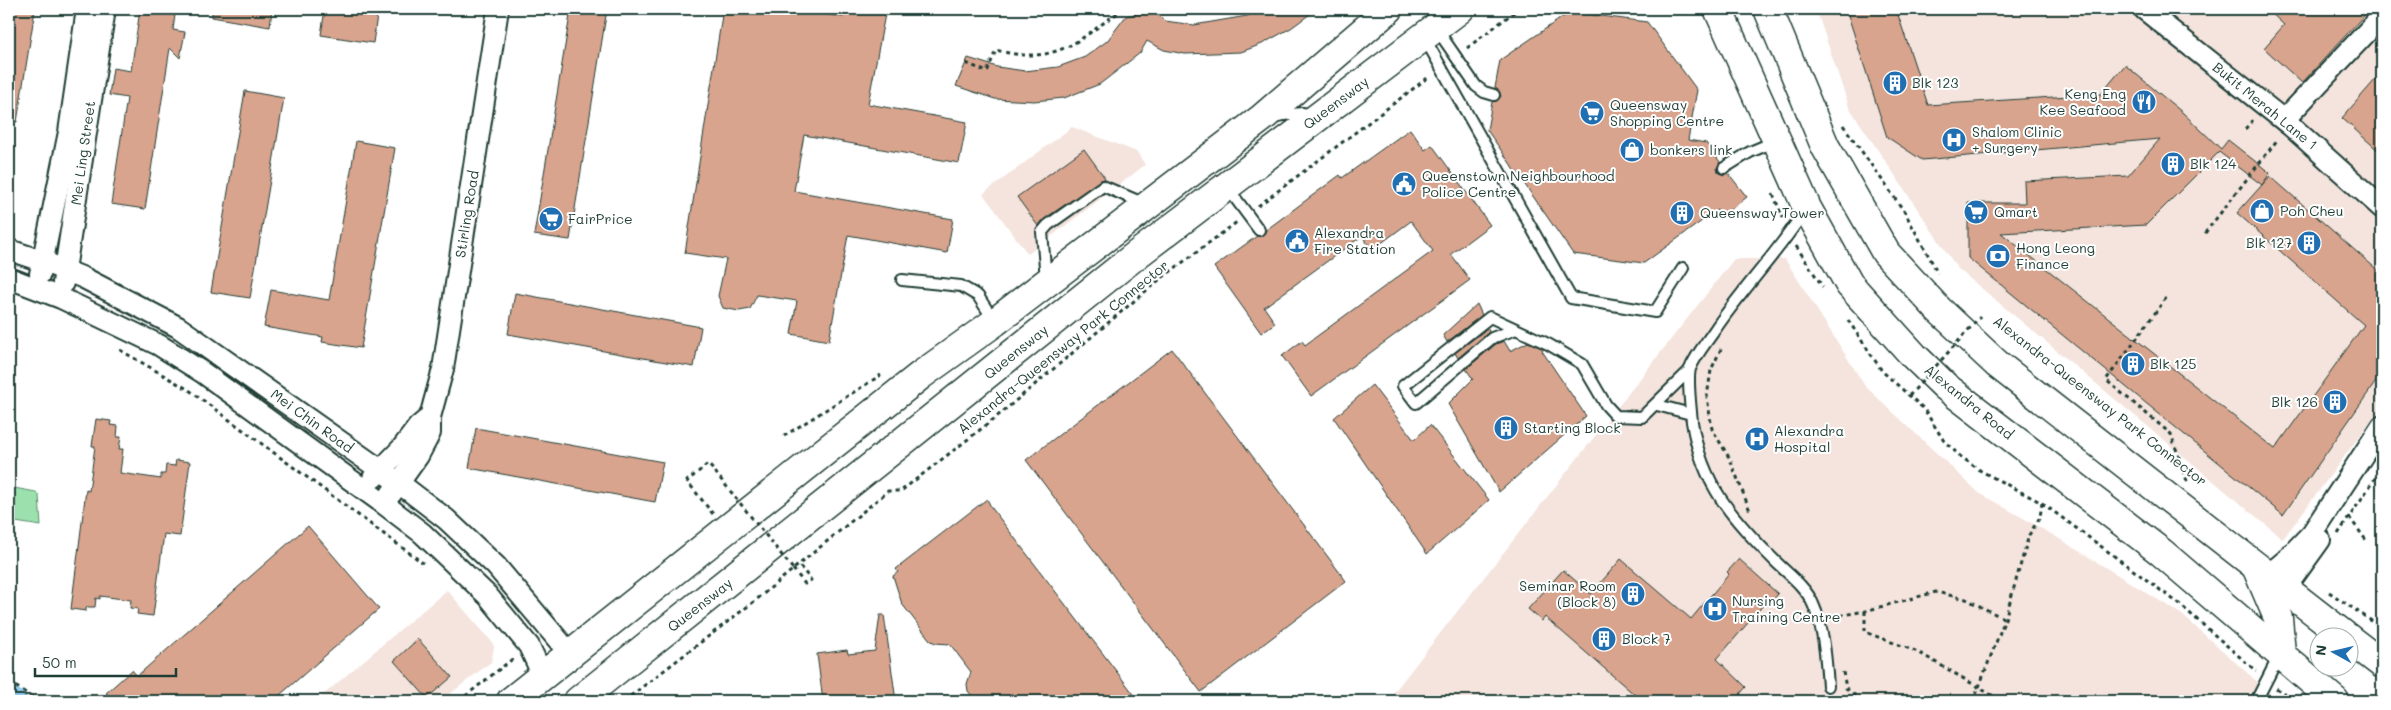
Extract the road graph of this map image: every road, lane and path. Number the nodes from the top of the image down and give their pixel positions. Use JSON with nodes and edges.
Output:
{"nodes":[{"id":1,"x":87,"y":9,"type":"edge"},
{"id":2,"x":105,"y":9,"type":"edge"},
{"id":3,"x":498,"y":9,"type":"edge"},
{"id":4,"x":1126,"y":9,"type":"edge"},
{"id":5,"x":1390,"y":9,"type":"edge"},
{"id":6,"x":1460,"y":9,"type":"edge"},
{"id":7,"x":1518,"y":9,"type":"edge"},
{"id":8,"x":1718,"y":9,"type":"edge"},
{"id":9,"x":1768,"y":9,"type":"edge"},
{"id":10,"x":2144,"y":9,"type":"edge"},
{"id":11,"x":2382,"y":16,"type":"edge"},
{"id":12,"x":1429,"y":31,"type":"junction"},
{"id":13,"x":1456,"y":57,"type":"junction"},
{"id":14,"x":966,"y":63,"type":"dead end"},
{"id":15,"x":1441,"y":68,"type":"junction"},
{"id":16,"x":1494,"y":95,"type":"dead end"},
{"id":17,"x":1318,"y":116,"type":"junction"},
{"id":18,"x":1262,"y":118,"type":"junction"},
{"id":19,"x":1838,"y":119,"type":"dead end"},
{"id":20,"x":2288,"y":123,"type":"junction"},
{"id":21,"x":1778,"y":140,"type":"junction"},
{"id":22,"x":1724,"y":168,"type":"dead end"},
{"id":23,"x":1227,"y":186,"type":"junction"},
{"id":24,"x":1148,"y":205,"type":"junction"},
{"id":25,"x":1807,"y":208,"type":"junction"},
{"id":26,"x":2382,"y":208,"type":"edge"},
{"id":27,"x":1248,"y":214,"type":"junction"},
{"id":28,"x":1259,"y":230,"type":"dead end"},
{"id":29,"x":2205,"y":234,"type":"dead end"},
{"id":30,"x":9,"y":250,"type":"edge"},
{"id":31,"x":42,"y":261,"type":"junction"},
{"id":32,"x":1683,"y":268,"type":"dead end"},
{"id":33,"x":65,"y":270,"type":"junction"},
{"id":34,"x":9,"y":278,"type":"edge"},
{"id":35,"x":902,"y":280,"type":"dead end"},
{"id":36,"x":1942,"y":281,"type":"dead end"},
{"id":37,"x":1046,"y":283,"type":"junction"},
{"id":38,"x":37,"y":289,"type":"junction"},
{"id":39,"x":61,"y":298,"type":"junction"},
{"id":40,"x":2166,"y":298,"type":"dead end"},
{"id":41,"x":995,"y":322,"type":"junction"},
{"id":42,"x":1984,"y":323,"type":"dead end"},
{"id":43,"x":1516,"y":329,"type":"junction"},
{"id":44,"x":1724,"y":342,"type":"dead end"},
{"id":45,"x":120,"y":350,"type":"dead end"},
{"id":46,"x":1882,"y":370,"type":"dead end"},
{"id":47,"x":1690,"y":371,"type":"junction"},
{"id":48,"x":1909,"y":396,"type":"junction"},
{"id":49,"x":1657,"y":405,"type":"junction"},
{"id":50,"x":1691,"y":414,"type":"junction"},
{"id":51,"x":430,"y":418,"type":"junction"},
{"id":52,"x":2382,"y":426,"type":"edge"},
{"id":53,"x":1712,"y":429,"type":"dead end"},
{"id":54,"x":2382,"y":450,"type":"edge"},
{"id":55,"x":379,"y":470,"type":"junction"},
{"id":56,"x":2180,"y":479,"type":"dead end"},
{"id":57,"x":364,"y":490,"type":"junction"},
{"id":58,"x":401,"y":501,"type":"junction"},
{"id":59,"x":2042,"y":503,"type":"junction"},
{"id":60,"x":2353,"y":522,"type":"dead end"},
{"id":61,"x":727,"y":531,"type":"junction"},
{"id":62,"x":2366,"y":540,"type":"dead end"},
{"id":63,"x":798,"y":564,"type":"junction"},
{"id":64,"x":428,"y":567,"type":"dead end"},
{"id":65,"x":677,"y":571,"type":"junction"},
{"id":66,"x":2276,"y":576,"type":"junction"},
{"id":67,"x":644,"y":597,"type":"junction"},
{"id":68,"x":704,"y":602,"type":"junction"},
{"id":69,"x":1865,"y":611,"type":"junction"},
{"id":70,"x":2004,"y":619,"type":"junction"},
{"id":71,"x":1818,"y":620,"type":"junction"},
{"id":72,"x":671,"y":628,"type":"junction"},
{"id":73,"x":2336,"y":628,"type":"edge"},
{"id":74,"x":2382,"y":628,"type":"edge"},
{"id":75,"x":529,"y":646,"type":"junction"},
{"id":76,"x":2358,"y":646,"type":"edge"},
{"id":77,"x":509,"y":653,"type":"dead end"},
{"id":78,"x":570,"y":654,"type":"junction"},
{"id":79,"x":2280,"y":654,"type":"junction"},
{"id":80,"x":512,"y":659,"type":"junction"},
{"id":81,"x":2382,"y":664,"type":"edge"},
{"id":82,"x":543,"y":676,"type":"junction"},
{"id":83,"x":2267,"y":680,"type":"junction"},
{"id":84,"x":9,"y":682,"type":"edge"},
{"id":85,"x":1828,"y":686,"type":"dead end"},
{"id":86,"x":1979,"y":686,"type":"junction"},
{"id":87,"x":2327,"y":696,"type":"edge"},
{"id":88,"x":1974,"y":700,"type":"junction"},
{"id":89,"x":38,"y":701,"type":"edge"},
{"id":90,"x":459,"y":701,"type":"edge"},
{"id":91,"x":511,"y":701,"type":"edge"},
{"id":92,"x":581,"y":701,"type":"edge"},
{"id":93,"x":624,"y":701,"type":"edge"},
{"id":94,"x":1968,"y":701,"type":"edge"},
{"id":95,"x":1985,"y":701,"type":"edge"},
{"id":96,"x":2002,"y":701,"type":"edge"},
{"id":97,"x":2256,"y":701,"type":"edge"},
{"id":98,"x":2296,"y":701,"type":"edge"}],
"edges":[{"from":1,"to":31,"type":"street","name":"Mei Ling Street"},
{"from":2,"to":33,"type":"street","name":"Mei Ling Street"},
{"from":3,"to":51,"type":"street","name":"Stirling Road"},
{"from":4,"to":14,"type":"path"},
{"from":5,"to":18,"type":"main road"},
{"from":6,"to":12,"type":"main road","name":"Queensway"},
{"from":7,"to":13,"type":"path"},
{"from":8,"to":21,"type":"main road","name":"Alexandra Road"},
{"from":9,"to":66,"type":"main road"},
{"from":10,"to":20,"type":"street","name":"Bukit Merah Lane 1"},
{"from":11,"to":20,"type":"street"},
{"from":12,"to":13,"type":"lane"},
{"from":12,"to":15,"type":"lane"},
{"from":12,"to":17,"type":"main road","name":"Queensway"},
{"from":13,"to":16,"type":"lane"},
{"from":15,"to":27,"type":"path","name":"Alexandra-Queensway Park Connector"},
{"from":15,"to":32,"type":"lane"},
{"from":17,"to":18,"type":"lane"},
{"from":17,"to":23,"type":"main road","name":"Queensway"},
{"from":18,"to":24,"type":"main road"},
{"from":19,"to":36,"type":"path"},
{"from":20,"to":26,"type":"street","name":"Bukit Merah Lane 1"},
{"from":20,"to":29,"type":"path"},
{"from":21,"to":22,"type":"lane"},
{"from":21,"to":25,"type":"main road","name":"Alexandra Road"},
{"from":23,"to":27,"type":"lane"},
{"from":23,"to":68,"type":"main road","name":"Queensway"},
{"from":24,"to":37,"type":"main road"},
{"from":24,"to":37,"type":"lane"},
{"from":25,"to":47,"type":"lane"},
{"from":25,"to":79,"type":"main road","name":"Alexandra Road"},
{"from":27,"to":28,"type":"lane"},
{"from":27,"to":63,"type":"path","name":"Alexandra-Queensway Park Connector"},
{"from":30,"to":31,"type":"street","name":"Mei Chin Road"},
{"from":31,"to":33,"type":"street","name":"Mei Chin Road"},
{"from":31,"to":38,"type":"street","name":"Mei Ling Street"},
{"from":33,"to":39,"type":"street","name":"Mei Ling Street"},
{"from":33,"to":55,"type":"street","name":"Mei Chin Road"},
{"from":34,"to":38,"type":"street","name":"Mei Chin Road"},
{"from":35,"to":41,"type":"lane"},
{"from":37,"to":41,"type":"main road"},
{"from":38,"to":39,"type":"street","name":"Mei Chin Road"},
{"from":39,"to":57,"type":"street","name":"Mei Chin Road"},
{"from":40,"to":56,"type":"path","name":"Alexandra-Queensway Park Connector"},
{"from":41,"to":61,"type":"main road"},
{"from":42,"to":48,"type":"path","name":"Alexandra-Queensway Park Connector","bridge":true},
{"from":43,"to":43,"type":"lane"},
{"from":43,"to":49,"type":"lane"},
{"from":44,"to":53,"type":"path"},
{"from":45,"to":64,"type":"path"},
{"from":46,"to":48,"type":"path"},
{"from":47,"to":49,"type":"lane"},
{"from":47,"to":50,"type":"lane"},
{"from":48,"to":59,"type":"path"},
{"from":49,"to":50,"type":"lane"},
{"from":50,"to":71,"type":"lane"},
{"from":51,"to":55,"type":"street"},
{"from":51,"to":58,"type":"street","name":"Stirling Road"},
{"from":52,"to":66,"type":"street"},
{"from":54,"to":66,"type":"street"},
{"from":55,"to":57,"type":"street"},
{"from":55,"to":58,"type":"street","name":"Mei Chin Road"},
{"from":57,"to":58,"type":"street","name":"Mei Chin Road"},
{"from":58,"to":75,"type":"street","name":"Mei Chin Road"},
{"from":58,"to":78,"type":"street","name":"Mei Chin Road"},
{"from":59,"to":70,"type":"path"},
{"from":59,"to":83,"type":"path"},
{"from":60,"to":62,"type":"path"},
{"from":61,"to":63,"type":"path","bridge":true},
{"from":61,"to":65,"type":"main road"},
{"from":63,"to":93,"type":"path","name":"Alexandra-Queensway Park Connector"},
{"from":65,"to":67,"type":"main road"},
{"from":65,"to":68,"type":"main road"},
{"from":66,"to":73,"type":"main road"},
{"from":66,"to":74,"type":"path"},
{"from":66,"to":79,"type":"main road"},
{"from":67,"to":72,"type":"main road"},
{"from":67,"to":78,"type":"main road"},
{"from":68,"to":72,"type":"main road","name":"Queensway"},
{"from":69,"to":70,"type":"path"},
{"from":69,"to":71,"type":"path"},
{"from":69,"to":86,"type":"path"},
{"from":70,"to":86,"type":"path"},
{"from":71,"to":85,"type":"lane"},
{"from":72,"to":92,"type":"main road","name":"Queensway"},
{"from":75,"to":80,"type":"path"},
{"from":75,"to":82,"type":"street","name":"Mei Chin Road"},
{"from":76,"to":81,"type":"main road"},
{"from":77,"to":80,"type":"path"},
{"from":78,"to":82,"type":"main road"},
{"from":79,"to":83,"type":"lane"},
{"from":79,"to":87,"type":"main road","name":"Alexandra Road"},
{"from":80,"to":90,"type":"path"},
{"from":82,"to":91,"type":"main road"},
{"from":83,"to":97,"type":"lane"},
{"from":83,"to":98,"type":"path"},
{"from":84,"to":89,"type":"path"},
{"from":86,"to":88,"type":"path"},
{"from":86,"to":96,"type":"path"},
{"from":88,"to":94,"type":"path"},
{"from":88,"to":95,"type":"path"}]}
